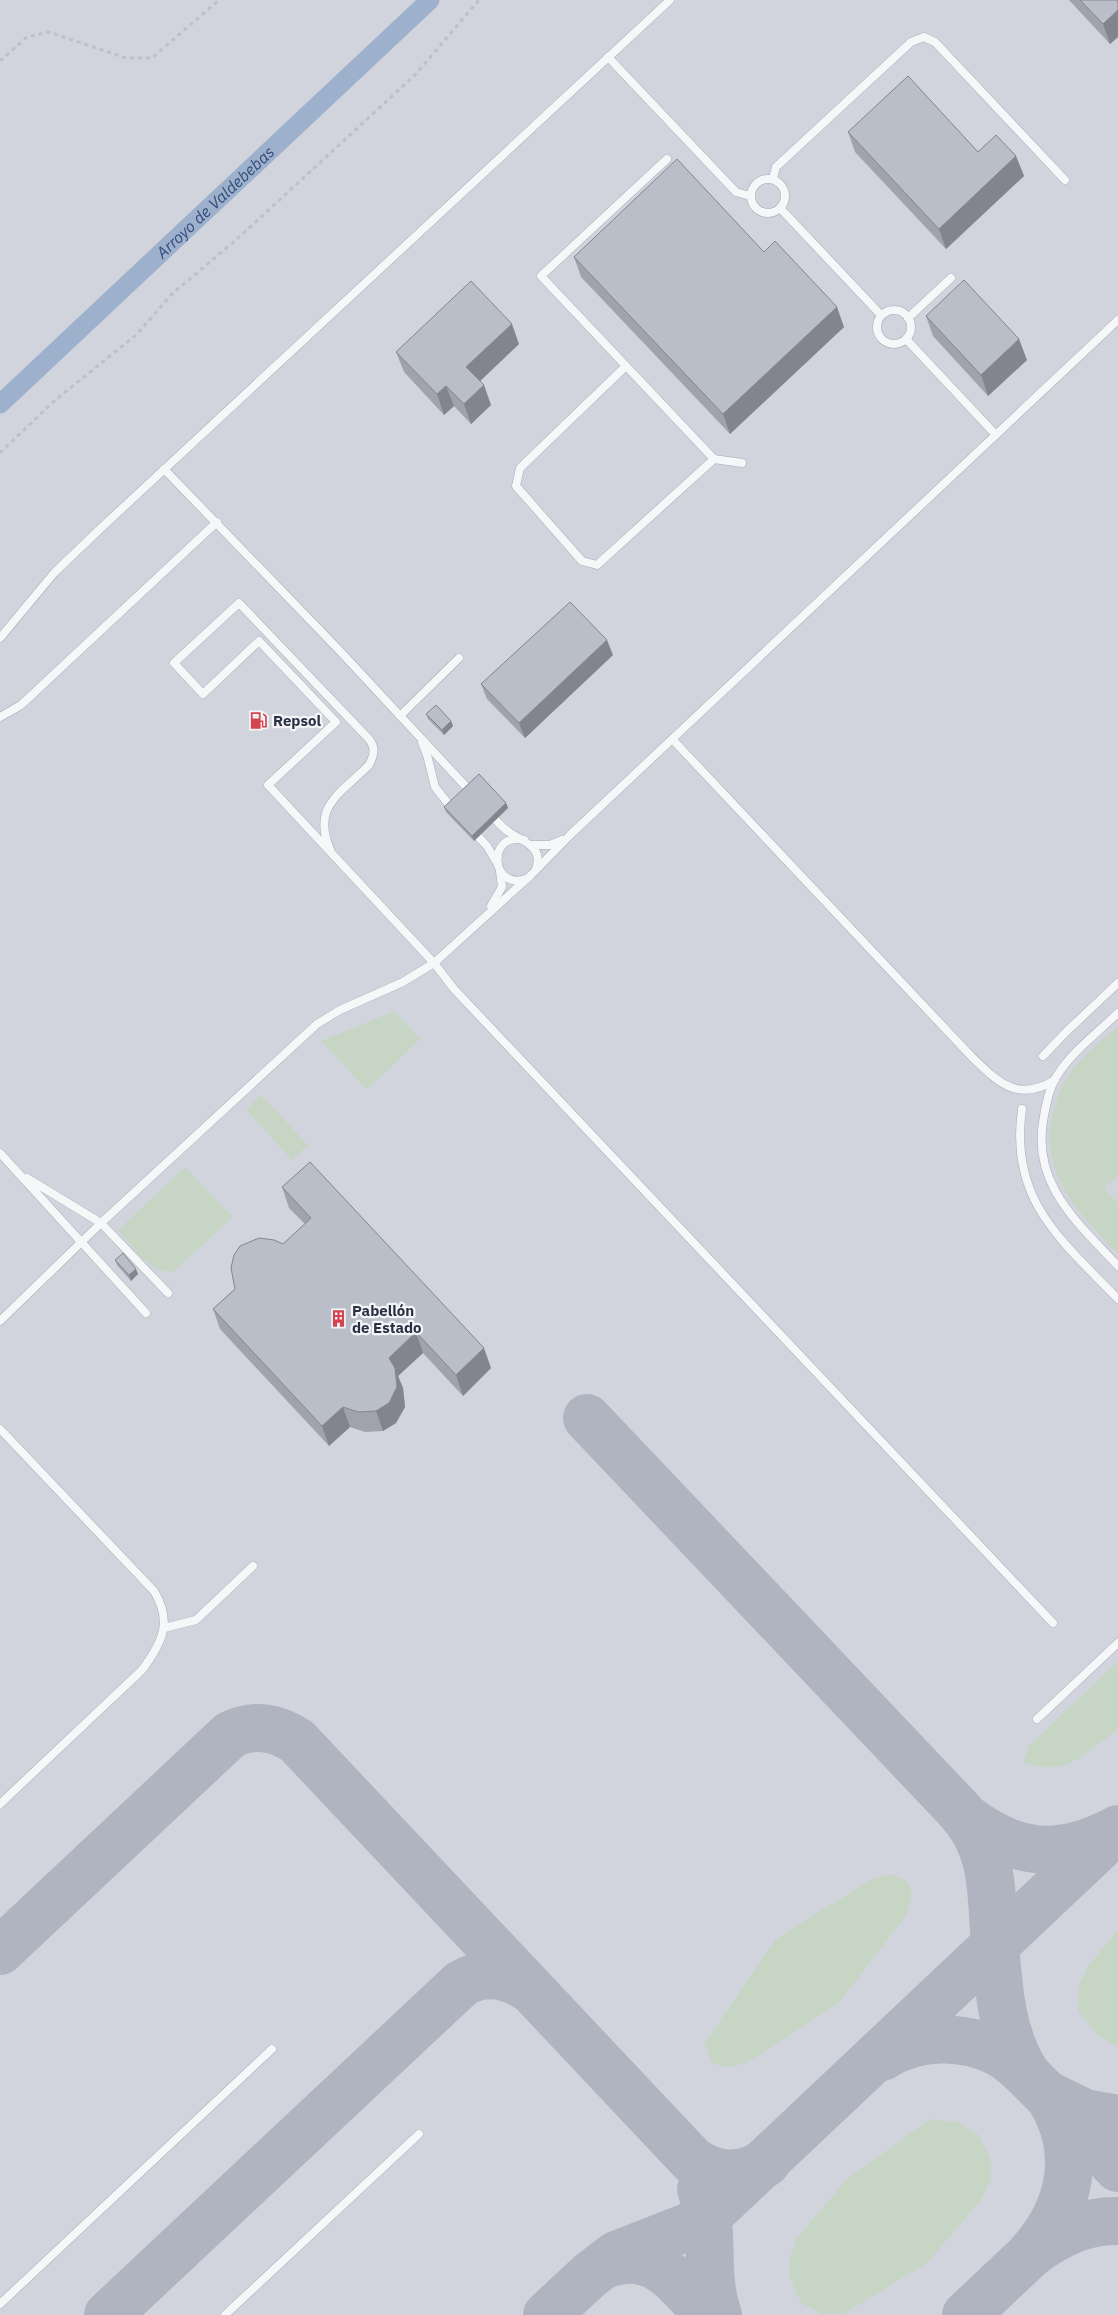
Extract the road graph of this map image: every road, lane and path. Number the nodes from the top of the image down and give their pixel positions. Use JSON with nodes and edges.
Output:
{"nodes":[{"id":1,"x":219,"y":0,"type":"edge"},
{"id":2,"x":478,"y":0,"type":"edge"},
{"id":3,"x":670,"y":0,"type":"edge"},
{"id":4,"x":608,"y":57,"type":"junction"},
{"id":5,"x":0,"y":61,"type":"edge"},
{"id":6,"x":667,"y":159,"type":"dead end"},
{"id":7,"x":773,"y":178,"type":"junction"},
{"id":8,"x":1065,"y":180,"type":"dead end"},
{"id":9,"x":750,"y":196,"type":"junction"},
{"id":10,"x":780,"y":208,"type":"junction"},
{"id":11,"x":951,"y":278,"type":"dead end"},
{"id":12,"x":880,"y":314,"type":"junction"},
{"id":13,"x":908,"y":318,"type":"junction"},
{"id":14,"x":1118,"y":320,"type":"edge"},
{"id":15,"x":906,"y":339,"type":"junction"},
{"id":16,"x":626,"y":366,"type":"junction"},
{"id":17,"x":996,"y":435,"type":"junction"},
{"id":18,"x":0,"y":453,"type":"edge"},
{"id":19,"x":714,"y":459,"type":"junction"},
{"id":20,"x":742,"y":462,"type":"dead end"},
{"id":21,"x":164,"y":469,"type":"junction"},
{"id":22,"x":217,"y":522,"type":"junction"},
{"id":23,"x":0,"y":638,"type":"edge"},
{"id":24,"x":459,"y":658,"type":"dead end"},
{"id":25,"x":400,"y":716,"type":"junction"},
{"id":26,"x":0,"y":717,"type":"edge"},
{"id":27,"x":419,"y":735,"type":"junction"},
{"id":28,"x":673,"y":740,"type":"junction"},
{"id":29,"x":476,"y":797,"type":"edge"},
{"id":30,"x":482,"y":804,"type":"edge"},
{"id":31,"x":458,"y":815,"type":"edge"},
{"id":32,"x":465,"y":822,"type":"edge"},
{"id":33,"x":570,"y":835,"type":"junction"},
{"id":34,"x":524,"y":840,"type":"junction"},
{"id":35,"x":532,"y":845,"type":"junction"},
{"id":36,"x":332,"y":854,"type":"junction"},
{"id":37,"x":499,"y":868,"type":"junction"},
{"id":38,"x":533,"y":874,"type":"junction"},
{"id":39,"x":483,"y":918,"type":"junction"},
{"id":40,"x":434,"y":963,"type":"junction"},
{"id":41,"x":1118,"y":983,"type":"edge"},
{"id":42,"x":1118,"y":1013,"type":"edge"},
{"id":43,"x":1043,"y":1056,"type":"dead end"},
{"id":44,"x":1055,"y":1080,"type":"junction"},
{"id":45,"x":1022,"y":1110,"type":"dead end"},
{"id":46,"x":0,"y":1153,"type":"edge"},
{"id":47,"x":19,"y":1173,"type":"junction"},
{"id":48,"x":101,"y":1223,"type":"junction"},
{"id":49,"x":82,"y":1242,"type":"junction"},
{"id":50,"x":1118,"y":1266,"type":"edge"},
{"id":51,"x":168,"y":1293,"type":"dead end"},
{"id":52,"x":1118,"y":1299,"type":"edge"},
{"id":53,"x":146,"y":1313,"type":"dead end"},
{"id":54,"x":0,"y":1321,"type":"edge"},
{"id":55,"x":0,"y":1429,"type":"edge"},
{"id":56,"x":253,"y":1566,"type":"dead end"},
{"id":57,"x":1053,"y":1623,"type":"dead end"},
{"id":58,"x":164,"y":1628,"type":"junction"},
{"id":59,"x":1118,"y":1643,"type":"edge"},
{"id":60,"x":1037,"y":1720,"type":"dead end"},
{"id":61,"x":0,"y":1804,"type":"edge"},
{"id":62,"x":272,"y":2049,"type":"dead end"},
{"id":63,"x":419,"y":2134,"type":"dead end"},
{"id":64,"x":0,"y":2304,"type":"edge"},
{"id":65,"x":225,"y":2315,"type":"edge"}],
"edges":[{"from":1,"to":5,"type":"path"},
{"from":2,"to":18,"type":"path"},
{"from":3,"to":4,"type":"lane"},
{"from":4,"to":9,"type":"lane"},
{"from":4,"to":21,"type":"lane"},
{"from":6,"to":16,"type":"lane"},
{"from":7,"to":8,"type":"lane"},
{"from":7,"to":9,"type":"lane"},
{"from":7,"to":10,"type":"lane"},
{"from":9,"to":10,"type":"lane"},
{"from":10,"to":12,"type":"lane"},
{"from":11,"to":13,"type":"lane"},
{"from":12,"to":13,"type":"lane"},
{"from":12,"to":15,"type":"lane"},
{"from":13,"to":15,"type":"lane"},
{"from":14,"to":17,"type":"lane"},
{"from":15,"to":17,"type":"lane"},
{"from":16,"to":19,"type":"lane"},
{"from":16,"to":19,"type":"lane"},
{"from":17,"to":28,"type":"lane"},
{"from":19,"to":20,"type":"lane"},
{"from":21,"to":22,"type":"lane"},
{"from":21,"to":23,"type":"lane"},
{"from":22,"to":25,"type":"lane"},
{"from":22,"to":26,"type":"lane"},
{"from":24,"to":25,"type":"lane"},
{"from":25,"to":27,"type":"lane"},
{"from":27,"to":29,"type":"lane"},
{"from":27,"to":31,"type":"lane"},
{"from":28,"to":33,"type":"lane"},
{"from":28,"to":44,"type":"lane"},
{"from":30,"to":34,"type":"lane"},
{"from":32,"to":37,"type":"lane"},
{"from":33,"to":35,"type":"lane"},
{"from":33,"to":38,"type":"lane"},
{"from":34,"to":35,"type":"lane"},
{"from":34,"to":37,"type":"lane"},
{"from":35,"to":38,"type":"lane"},
{"from":36,"to":36,"type":"lane"},
{"from":36,"to":40,"type":"lane"},
{"from":37,"to":38,"type":"lane"},
{"from":37,"to":39,"type":"lane"},
{"from":38,"to":39,"type":"lane"},
{"from":39,"to":40,"type":"lane"},
{"from":40,"to":48,"type":"lane"},
{"from":40,"to":57,"type":"lane"},
{"from":41,"to":43,"type":"lane"},
{"from":42,"to":44,"type":"lane"},
{"from":44,"to":50,"type":"lane"},
{"from":45,"to":52,"type":"lane"},
{"from":46,"to":47,"type":"lane"},
{"from":47,"to":48,"type":"lane"},
{"from":47,"to":49,"type":"lane"},
{"from":48,"to":49,"type":"lane"},
{"from":48,"to":51,"type":"lane"},
{"from":49,"to":53,"type":"lane"},
{"from":49,"to":54,"type":"lane"},
{"from":55,"to":58,"type":"lane"},
{"from":56,"to":58,"type":"lane"},
{"from":58,"to":61,"type":"lane"},
{"from":59,"to":60,"type":"lane"},
{"from":62,"to":64,"type":"lane"},
{"from":63,"to":65,"type":"lane"}]}
